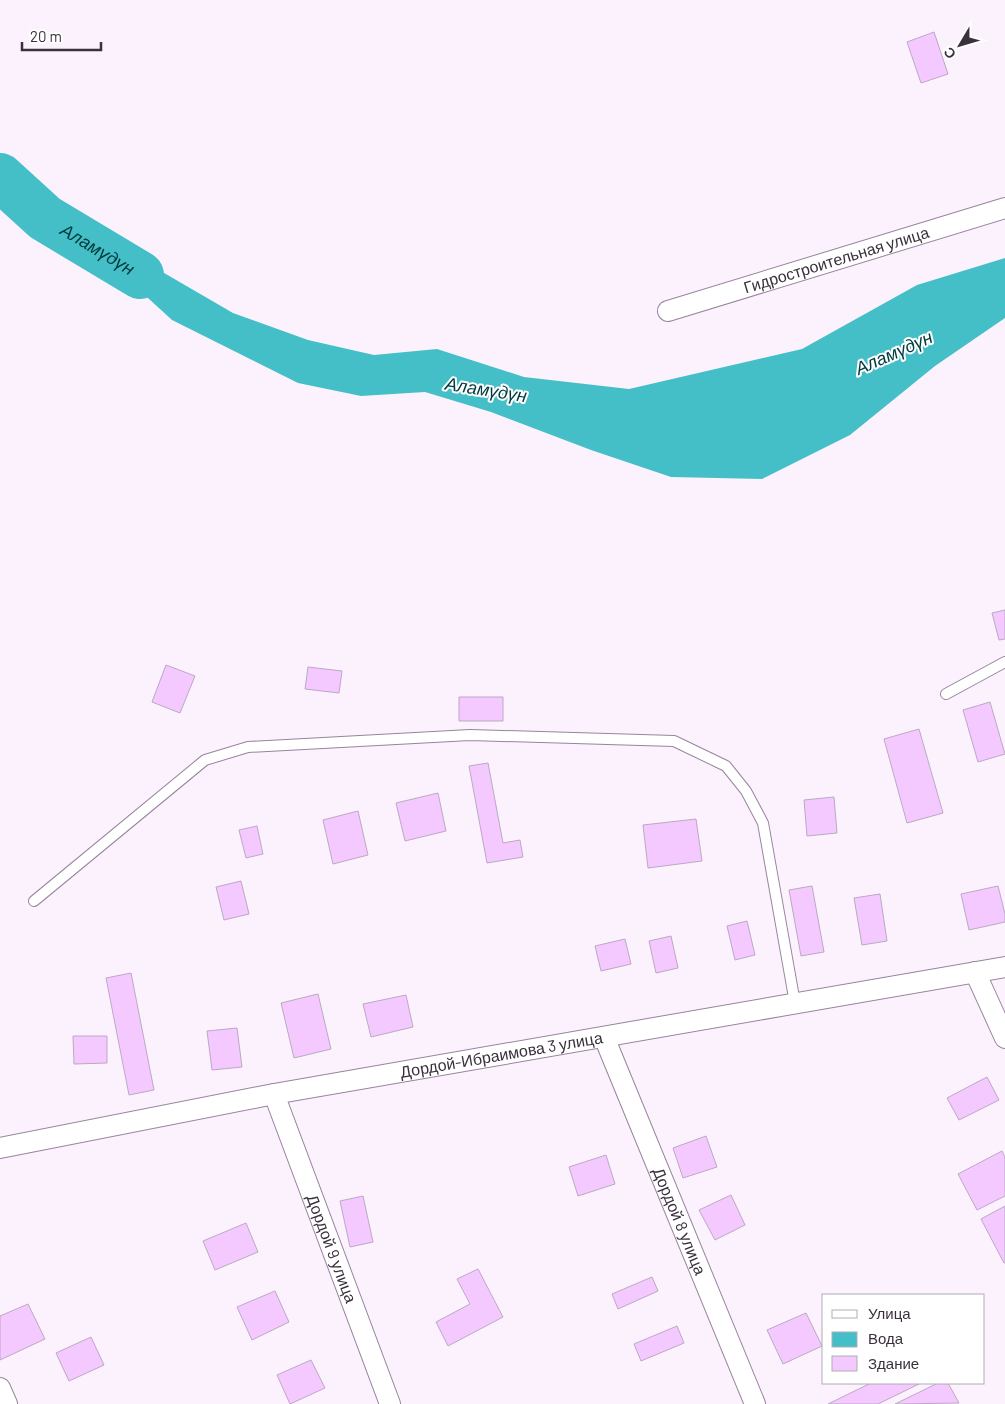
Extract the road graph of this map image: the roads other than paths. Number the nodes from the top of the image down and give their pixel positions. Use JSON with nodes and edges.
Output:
{"nodes":[{"id":1,"x":1005,"y":208,"type":"edge"},
{"id":2,"x":668,"y":312,"type":"dead end"},
{"id":3,"x":1005,"y":662,"type":"edge"},
{"id":4,"x":946,"y":694,"type":"dead end"},
{"id":5,"x":34,"y":900,"type":"dead end"},
{"id":6,"x":1005,"y":967,"type":"edge"},
{"id":7,"x":975,"y":972,"type":"junction"},
{"id":8,"x":795,"y":1003,"type":"junction"},
{"id":9,"x":604,"y":1036,"type":"junction"},
{"id":10,"x":1005,"y":1038,"type":"edge"},
{"id":11,"x":274,"y":1094,"type":"junction"},
{"id":12,"x":0,"y":1148,"type":"edge"},
{"id":13,"x":0,"y":1388,"type":"edge"},
{"id":14,"x":7,"y":1404,"type":"edge"},
{"id":15,"x":390,"y":1404,"type":"edge"},
{"id":16,"x":756,"y":1404,"type":"edge"}],
"edges":[{"from":1,"to":2,"type":"street","name":"Гидростроительная улица"},
{"from":3,"to":4,"type":"lane"},
{"from":5,"to":8,"type":"lane"},
{"from":6,"to":7,"type":"street","name":"Дордой-Ибраимова 3 улица"},
{"from":7,"to":8,"type":"street","name":"Дордой-Ибраимова 3 улица"},
{"from":7,"to":10,"type":"street"},
{"from":8,"to":9,"type":"street","name":"Дордой-Ибраимова 3 улица"},
{"from":9,"to":11,"type":"street","name":"Дордой-Ибраимова 3 улица"},
{"from":9,"to":16,"type":"street","name":"Дордой 8 улица"},
{"from":11,"to":12,"type":"street","name":"Дордой-Ибраимова 3 улица"},
{"from":11,"to":15,"type":"street","name":"Дордой 9 улица"},
{"from":13,"to":14,"type":"street"}]}
